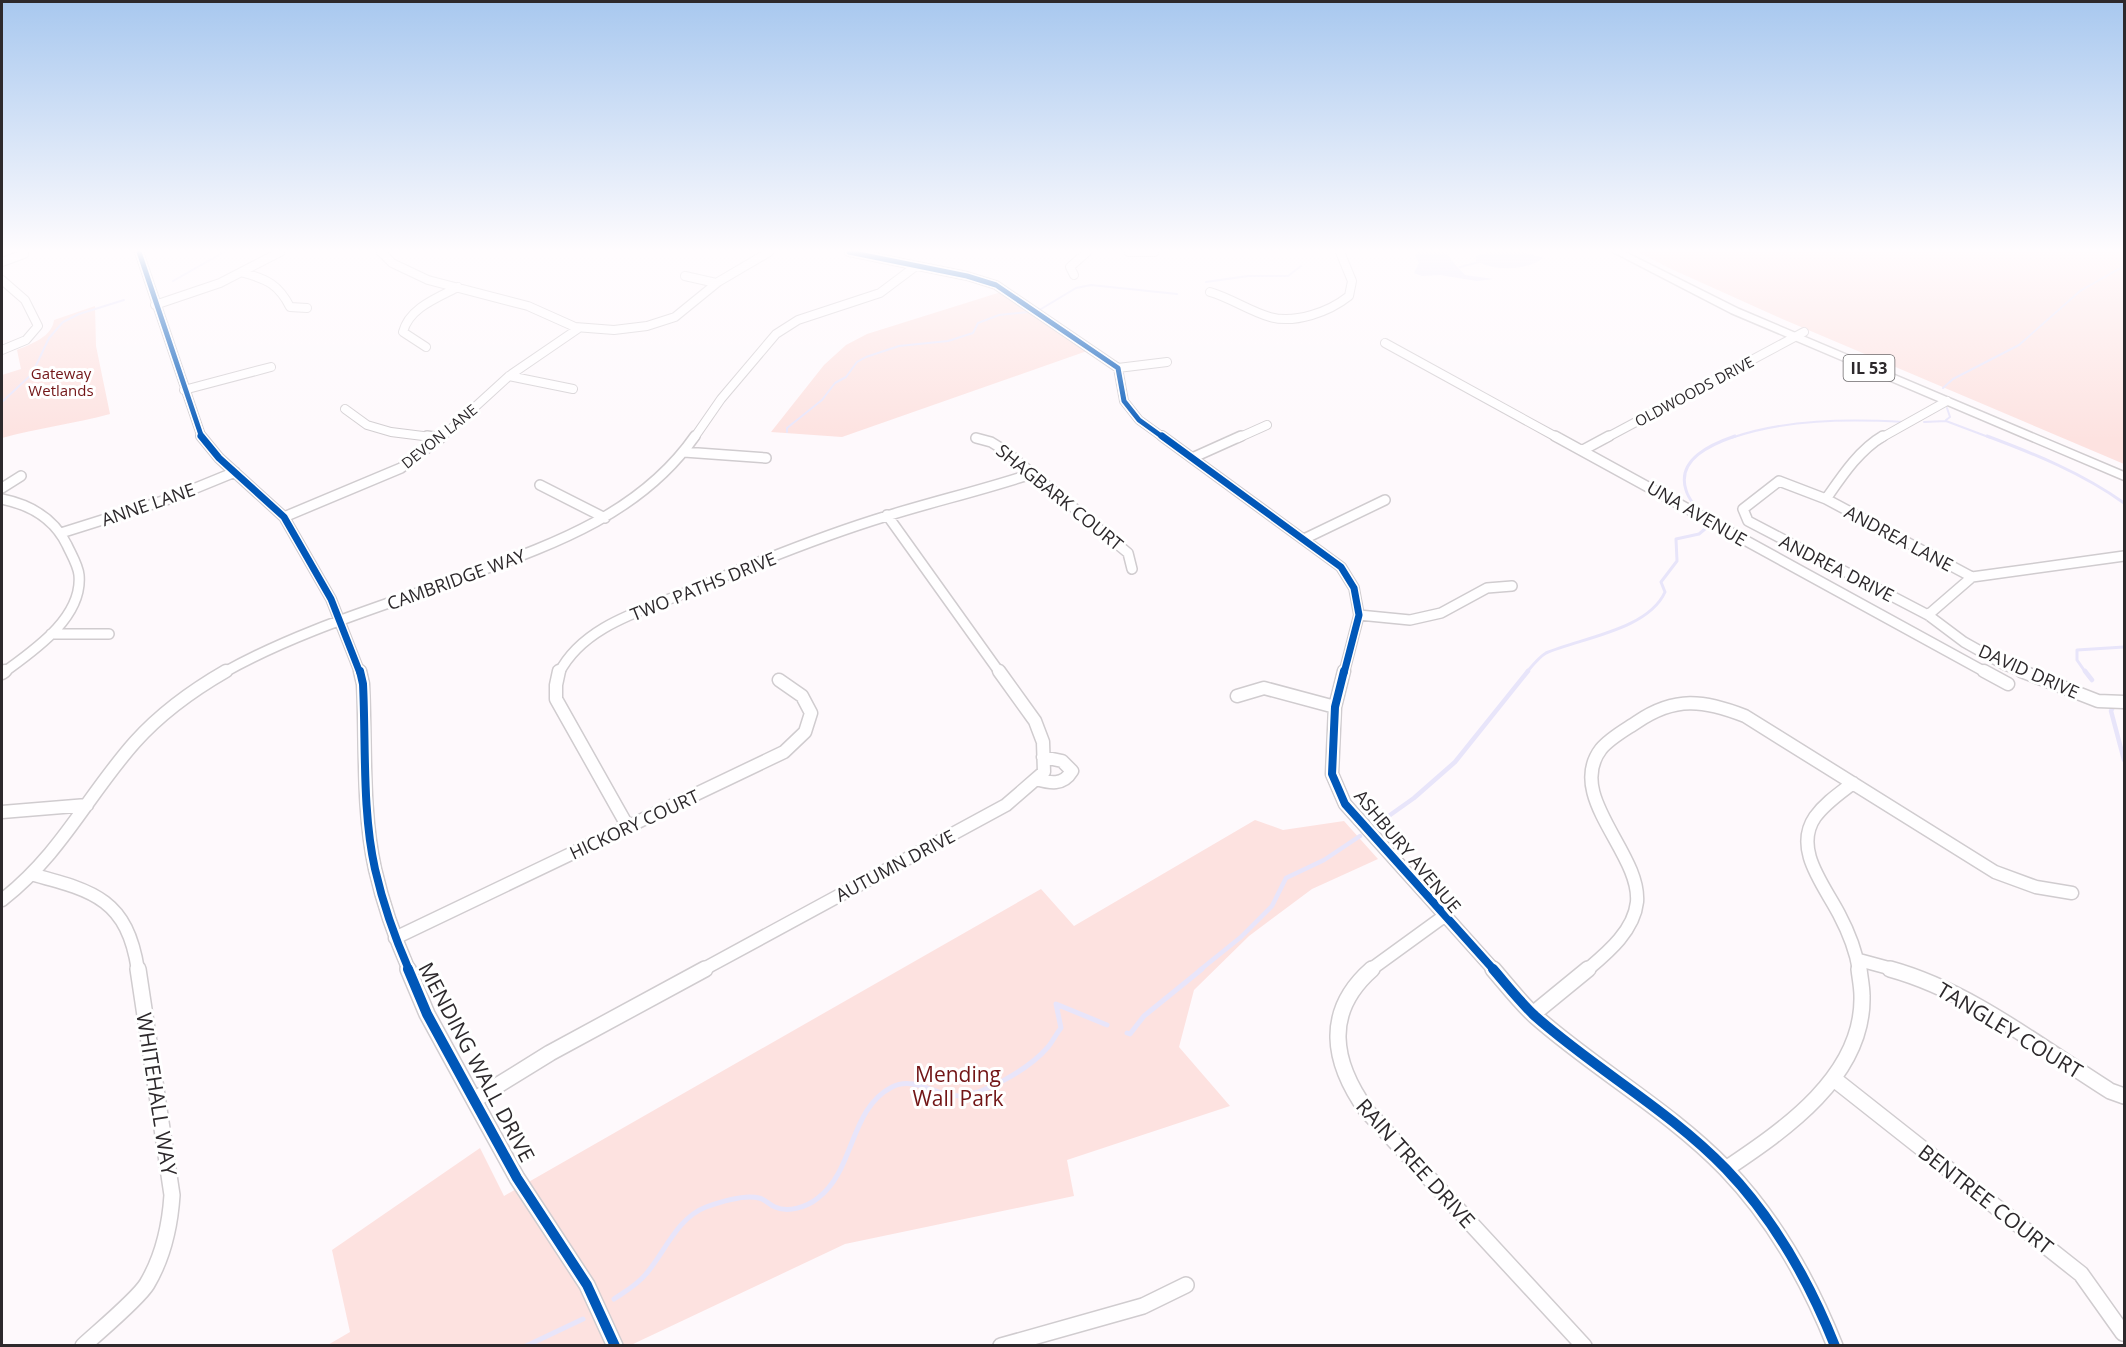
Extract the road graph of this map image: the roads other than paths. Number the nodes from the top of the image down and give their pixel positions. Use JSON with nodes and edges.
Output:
{"nodes":[{"id":1,"x":35,"y":315,"type":"edge"},
{"id":2,"x":158,"y":315,"type":"edge"},
{"id":3,"x":412,"y":315,"type":"edge"},
{"id":4,"x":549,"y":315,"type":"edge"},
{"id":5,"x":678,"y":315,"type":"edge"},
{"id":6,"x":814,"y":315,"type":"edge"},
{"id":7,"x":1040,"y":315,"type":"edge"},
{"id":8,"x":1266,"y":315,"type":"edge"},
{"id":9,"x":1310,"y":315,"type":"edge"},
{"id":10,"x":1752,"y":315,"type":"edge"},
{"id":11,"x":1759,"y":315,"type":"edge"},
{"id":12,"x":579,"y":328,"type":"junction"},
{"id":13,"x":1800,"y":335,"type":"junction"},
{"id":14,"x":1385,"y":343,"type":"dead end"},
{"id":15,"x":426,"y":347,"type":"dead end"},
{"id":16,"x":2,"y":350,"type":"edge"},
{"id":17,"x":1167,"y":362,"type":"dead end"},
{"id":18,"x":271,"y":367,"type":"dead end"},
{"id":19,"x":1118,"y":368,"type":"junction"},
{"id":20,"x":509,"y":376,"type":"junction"},
{"id":21,"x":573,"y":389,"type":"dead end"},
{"id":22,"x":184,"y":390,"type":"junction"},
{"id":23,"x":1947,"y":401,"type":"junction"},
{"id":24,"x":345,"y":409,"type":"dead end"},
{"id":25,"x":1267,"y":425,"type":"dead end"},
{"id":26,"x":441,"y":438,"type":"junction"},
{"id":27,"x":976,"y":438,"type":"dead end"},
{"id":28,"x":1583,"y":450,"type":"junction"},
{"id":29,"x":684,"y":452,"type":"junction"},
{"id":30,"x":766,"y":458,"type":"dead end"},
{"id":31,"x":1192,"y":458,"type":"junction"},
{"id":32,"x":2124,"y":467,"type":"edge"},
{"id":33,"x":235,"y":472,"type":"junction"},
{"id":34,"x":1031,"y":474,"type":"junction"},
{"id":35,"x":21,"y":476,"type":"dead end"},
{"id":36,"x":2124,"y":476,"type":"edge"},
{"id":37,"x":540,"y":485,"type":"dead end"},
{"id":38,"x":2,"y":488,"type":"edge"},
{"id":39,"x":2,"y":499,"type":"edge"},
{"id":40,"x":1826,"y":499,"type":"junction"},
{"id":41,"x":1385,"y":500,"type":"dead end"},
{"id":42,"x":887,"y":515,"type":"junction"},
{"id":43,"x":284,"y":517,"type":"junction"},
{"id":44,"x":605,"y":518,"type":"junction"},
{"id":45,"x":61,"y":533,"type":"junction"},
{"id":46,"x":1304,"y":539,"type":"junction"},
{"id":47,"x":2124,"y":556,"type":"edge"},
{"id":48,"x":1132,"y":569,"type":"dead end"},
{"id":49,"x":1972,"y":576,"type":"junction"},
{"id":50,"x":1512,"y":586,"type":"dead end"},
{"id":51,"x":1359,"y":615,"type":"junction"},
{"id":52,"x":1929,"y":615,"type":"junction"},
{"id":53,"x":340,"y":621,"type":"junction"},
{"id":54,"x":51,"y":634,"type":"junction"},
{"id":55,"x":109,"y":634,"type":"dead end"},
{"id":56,"x":2,"y":673,"type":"edge"},
{"id":57,"x":779,"y":680,"type":"dead end"},
{"id":58,"x":2008,"y":684,"type":"dead end"},
{"id":59,"x":1237,"y":696,"type":"dead end"},
{"id":60,"x":2124,"y":702,"type":"edge"},
{"id":61,"x":1335,"y":707,"type":"junction"},
{"id":62,"x":1043,"y":758,"type":"junction"},
{"id":63,"x":1036,"y":779,"type":"junction"},
{"id":64,"x":1853,"y":783,"type":"junction"},
{"id":65,"x":87,"y":805,"type":"junction"},
{"id":66,"x":2,"y":812,"type":"edge"},
{"id":67,"x":628,"y":827,"type":"junction"},
{"id":68,"x":31,"y":874,"type":"junction"},
{"id":69,"x":2072,"y":893,"type":"dead end"},
{"id":70,"x":2,"y":900,"type":"edge"},
{"id":71,"x":1443,"y":917,"type":"junction"},
{"id":72,"x":395,"y":938,"type":"junction"},
{"id":73,"x":1859,"y":960,"type":"junction"},
{"id":74,"x":1533,"y":1014,"type":"junction"},
{"id":75,"x":1833,"y":1079,"type":"junction"},
{"id":76,"x":2124,"y":1096,"type":"edge"},
{"id":77,"x":474,"y":1100,"type":"junction"},
{"id":78,"x":1726,"y":1169,"type":"junction"},
{"id":79,"x":1186,"y":1285,"type":"dead end"},
{"id":80,"x":2123,"y":1333,"type":"edge"},
{"id":81,"x":83,"y":1346,"type":"edge"},
{"id":82,"x":615,"y":1346,"type":"edge"},
{"id":83,"x":1001,"y":1346,"type":"edge"},
{"id":84,"x":1584,"y":1346,"type":"edge"},
{"id":85,"x":1835,"y":1346,"type":"edge"}],
"edges":[{"from":1,"to":16,"type":"street"},
{"from":2,"to":22,"type":"street","name":"MENDING WALL DRIVE"},
{"from":3,"to":15,"type":"street"},
{"from":4,"to":12,"type":"street"},
{"from":5,"to":12,"type":"street"},
{"from":6,"to":29,"type":"street","name":"CAMBRIDGE WAY"},
{"from":7,"to":19,"type":"street"},
{"from":8,"to":9,"type":"street"},
{"from":10,"to":13,"type":"main road","number":"IL 53"},
{"from":11,"to":13,"type":"main road","number":"IL 53"},
{"from":12,"to":20,"type":"street","name":"DEVON LANE"},
{"from":13,"to":23,"type":"main road","number":"IL 53"},
{"from":13,"to":28,"type":"street","name":"OLDWOODS DRIVE"},
{"from":13,"to":32,"type":"main road","number":"IL 53"},
{"from":14,"to":28,"type":"street","name":"UNA AVENUE"},
{"from":17,"to":19,"type":"street"},
{"from":18,"to":22,"type":"street"},
{"from":19,"to":31,"type":"street","name":"ASHBURY AVENUE"},
{"from":20,"to":21,"type":"street"},
{"from":20,"to":26,"type":"street","name":"DEVON LANE"},
{"from":22,"to":33,"type":"street","name":"MENDING WALL DRIVE"},
{"from":23,"to":36,"type":"main road","number":"IL 53"},
{"from":23,"to":40,"type":"street"},
{"from":24,"to":26,"type":"street"},
{"from":25,"to":31,"type":"street"},
{"from":26,"to":43,"type":"street","name":"DEVON LANE"},
{"from":27,"to":34,"type":"street","name":"SHAGBARK COURT"},
{"from":28,"to":58,"type":"street","name":"UNA AVENUE"},
{"from":29,"to":30,"type":"street"},
{"from":29,"to":44,"type":"street","name":"CAMBRIDGE WAY"},
{"from":31,"to":46,"type":"street","name":"ASHBURY AVENUE"},
{"from":33,"to":43,"type":"street","name":"MENDING WALL DRIVE"},
{"from":33,"to":45,"type":"street","name":"ANNE LANE"},
{"from":34,"to":42,"type":"street","name":"TWO PATHS DRIVE"},
{"from":34,"to":48,"type":"street","name":"SHAGBARK COURT"},
{"from":35,"to":38,"type":"street"},
{"from":37,"to":44,"type":"street"},
{"from":39,"to":45,"type":"street"},
{"from":40,"to":49,"type":"street","name":"ANDREA LANE"},
{"from":40,"to":52,"type":"street","name":"ANDREA DRIVE"},
{"from":41,"to":46,"type":"street"},
{"from":42,"to":62,"type":"street"},
{"from":42,"to":67,"type":"street","name":"TWO PATHS DRIVE"},
{"from":43,"to":53,"type":"street","name":"MENDING WALL DRIVE"},
{"from":44,"to":53,"type":"street","name":"CAMBRIDGE WAY"},
{"from":45,"to":54,"type":"street"},
{"from":46,"to":51,"type":"street","name":"ASHBURY AVENUE"},
{"from":47,"to":49,"type":"street"},
{"from":49,"to":52,"type":"street"},
{"from":50,"to":51,"type":"street"},
{"from":51,"to":61,"type":"street","name":"ASHBURY AVENUE"},
{"from":52,"to":60,"type":"street","name":"DAVID DRIVE"},
{"from":53,"to":65,"type":"street","name":"CAMBRIDGE WAY"},
{"from":53,"to":72,"type":"street","name":"MENDING WALL DRIVE"},
{"from":54,"to":55,"type":"street"},
{"from":54,"to":56,"type":"street"},
{"from":57,"to":67,"type":"street","name":"HICKORY COURT"},
{"from":59,"to":61,"type":"street"},
{"from":61,"to":71,"type":"street","name":"ASHBURY AVENUE"},
{"from":62,"to":63,"type":"street"},
{"from":62,"to":63,"type":"street"},
{"from":63,"to":77,"type":"street","name":"AUTUMN DRIVE"},
{"from":64,"to":69,"type":"street"},
{"from":64,"to":73,"type":"street"},
{"from":64,"to":74,"type":"street"},
{"from":65,"to":66,"type":"street"},
{"from":65,"to":68,"type":"street","name":"CAMBRIDGE WAY"},
{"from":67,"to":72,"type":"street","name":"HICKORY COURT"},
{"from":68,"to":70,"type":"street","name":"CAMBRIDGE WAY"},
{"from":68,"to":81,"type":"street","name":"WHITEHALL WAY"},
{"from":71,"to":74,"type":"street","name":"ASHBURY AVENUE"},
{"from":71,"to":84,"type":"street","name":"RAIN TREE DRIVE"},
{"from":72,"to":77,"type":"street","name":"MENDING WALL DRIVE"},
{"from":73,"to":75,"type":"street"},
{"from":73,"to":76,"type":"street","name":"TANGLEY COURT"},
{"from":74,"to":78,"type":"street","name":"ASHBURY AVENUE"},
{"from":75,"to":78,"type":"street"},
{"from":75,"to":80,"type":"street","name":"BENTREE COURT"},
{"from":77,"to":82,"type":"street","name":"MENDING WALL DRIVE"},
{"from":78,"to":85,"type":"street","name":"ASHBURY AVENUE"},
{"from":79,"to":83,"type":"street"}]}
